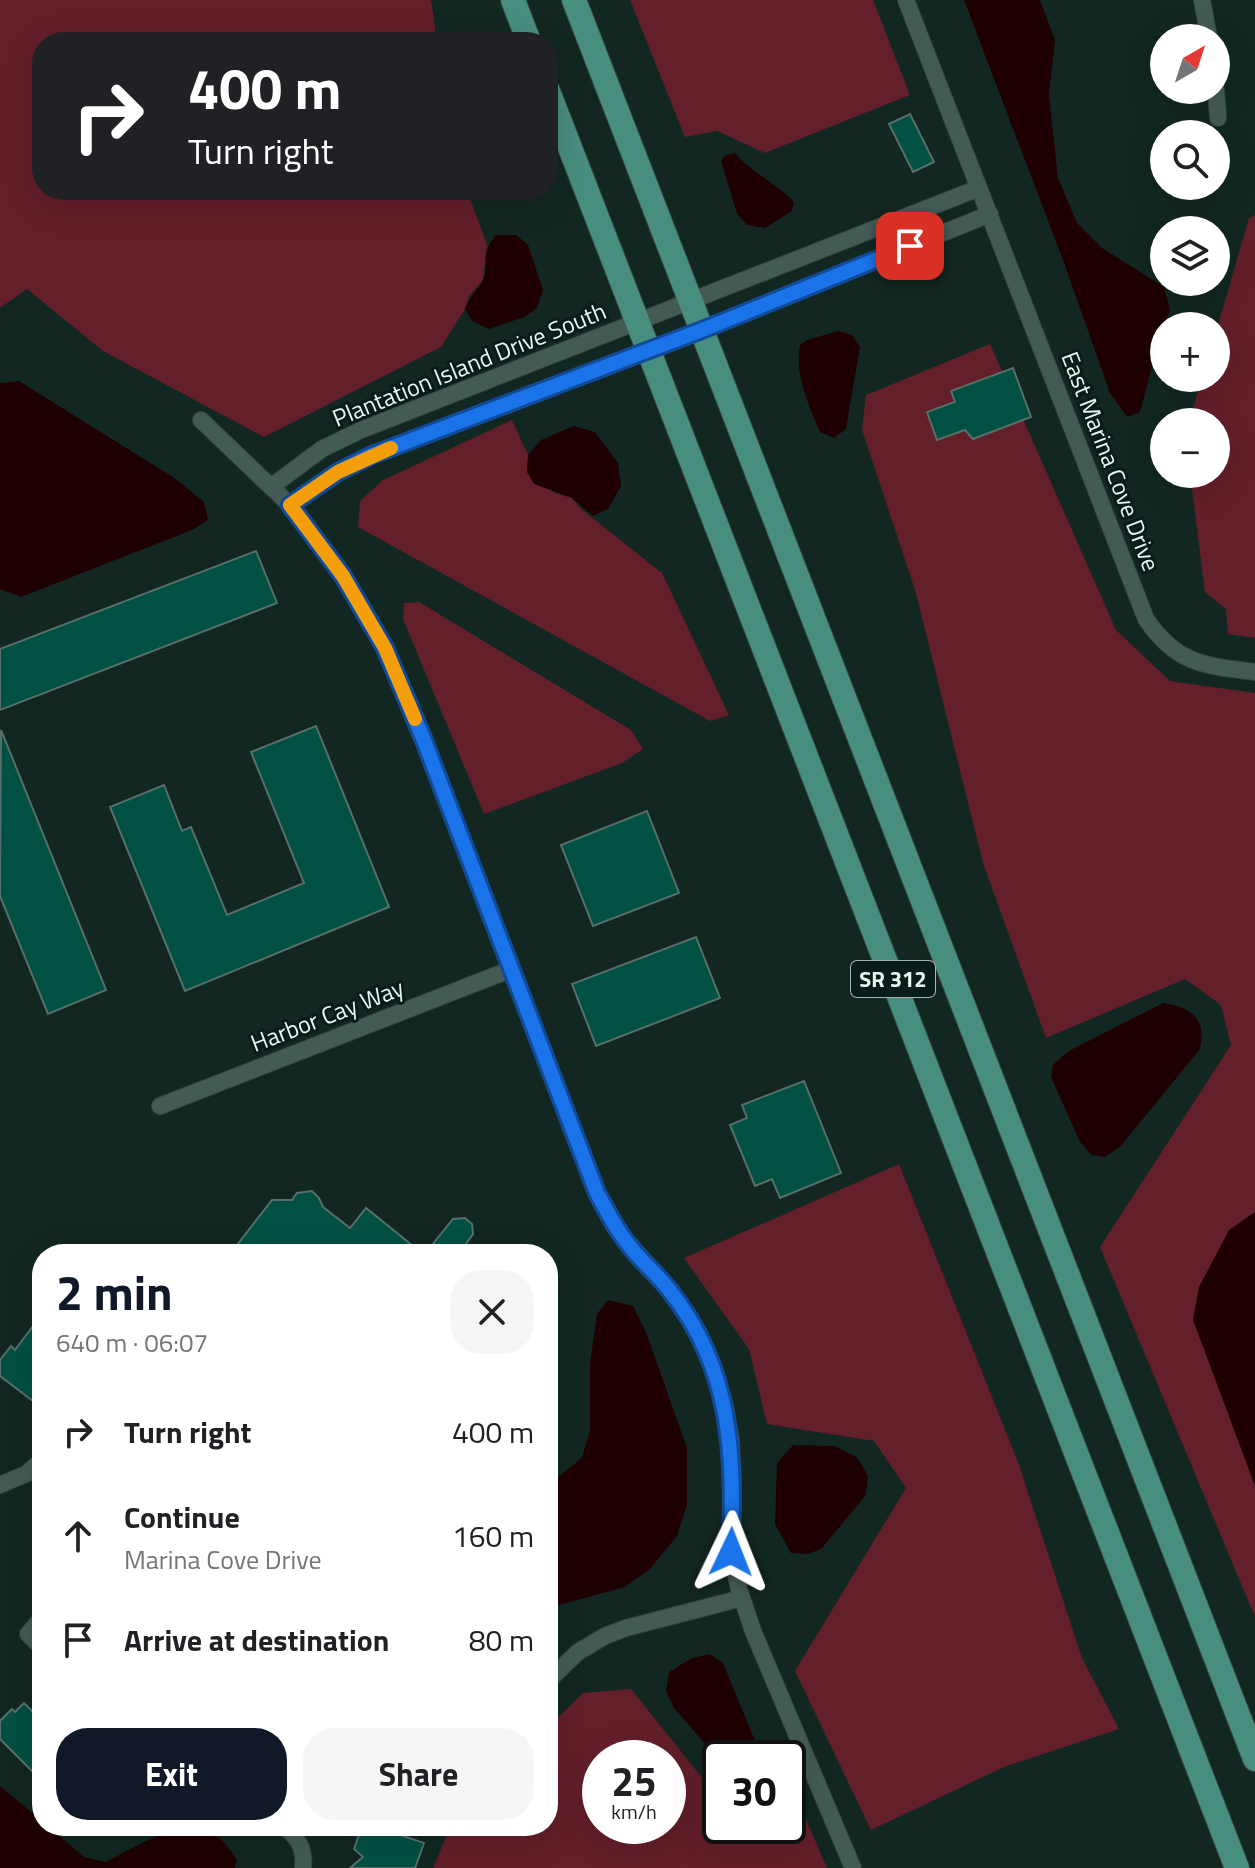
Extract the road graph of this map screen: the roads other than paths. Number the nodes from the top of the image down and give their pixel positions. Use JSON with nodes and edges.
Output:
{"nodes":[{"id":1,"x":513,"y":0,"type":"edge"},
{"id":2,"x":574,"y":0,"type":"edge"},
{"id":3,"x":906,"y":0,"type":"edge"},
{"id":4,"x":1202,"y":0,"type":"edge"},
{"id":5,"x":1206,"y":24,"type":"edge"},
{"id":6,"x":525,"y":32,"type":"edge"},
{"id":7,"x":1217,"y":104,"type":"edge"},
{"id":8,"x":558,"y":117,"type":"edge"},
{"id":9,"x":1218,"y":118,"type":"dead end"},
{"id":10,"x":985,"y":201,"type":"junction"},
{"id":11,"x":691,"y":301,"type":"junction"},
{"id":12,"x":638,"y":322,"type":"junction"},
{"id":13,"x":702,"y":330,"type":"junction"},
{"id":14,"x":649,"y":351,"type":"junction"},
{"id":15,"x":201,"y":420,"type":"dead end"},
{"id":16,"x":272,"y":486,"type":"junction"},
{"id":17,"x":290,"y":505,"type":"junction"},
{"id":18,"x":1255,"y":672,"type":"edge"},
{"id":19,"x":512,"y":969,"type":"junction"},
{"id":20,"x":160,"y":1106,"type":"dead end"},
{"id":21,"x":32,"y":1469,"type":"edge"},
{"id":22,"x":0,"y":1485,"type":"edge"},
{"id":23,"x":742,"y":1598,"type":"junction"},
{"id":24,"x":558,"y":1671,"type":"edge"},
{"id":25,"x":1255,"y":1759,"type":"edge"},
{"id":26,"x":295,"y":1836,"type":"edge"},
{"id":27,"x":303,"y":1868,"type":"edge"},
{"id":28,"x":853,"y":1868,"type":"edge"},
{"id":29,"x":1237,"y":1868,"type":"edge"}],
"edges":[{"from":1,"to":6,"type":"main road"},
{"from":2,"to":11,"type":"main road","number":"SR 312"},
{"from":3,"to":10,"type":"street","name":"East Marina Cove Drive"},
{"from":4,"to":5,"type":"street"},
{"from":7,"to":9,"type":"street"},
{"from":8,"to":12,"type":"main road","number":"SR 312"},
{"from":10,"to":11,"type":"street","name":"Plantation Island Drive South"},
{"from":10,"to":13,"type":"street","name":"Plantation Island Drive South"},
{"from":10,"to":18,"type":"street","name":"East Marina Cove Drive"},
{"from":11,"to":12,"type":"street","name":"Plantation Island Drive South"},
{"from":11,"to":13,"type":"main road","number":"SR 312"},
{"from":12,"to":14,"type":"main road","number":"SR 312"},
{"from":12,"to":16,"type":"street","name":"Plantation Island Drive South"},
{"from":13,"to":14,"type":"street","name":"Plantation Island Drive South"},
{"from":13,"to":25,"type":"main road","number":"SR 312"},
{"from":14,"to":17,"type":"street","name":"Plantation Island Drive South"},
{"from":14,"to":29,"type":"main road","number":"SR 312"},
{"from":15,"to":16,"type":"street"},
{"from":16,"to":17,"type":"street"},
{"from":17,"to":19,"type":"street"},
{"from":19,"to":20,"type":"street","name":"Harbor Cay Way"},
{"from":19,"to":23,"type":"street"},
{"from":21,"to":22,"type":"street"},
{"from":23,"to":24,"type":"street"},
{"from":23,"to":28,"type":"street"},
{"from":26,"to":27,"type":"street"}]}
